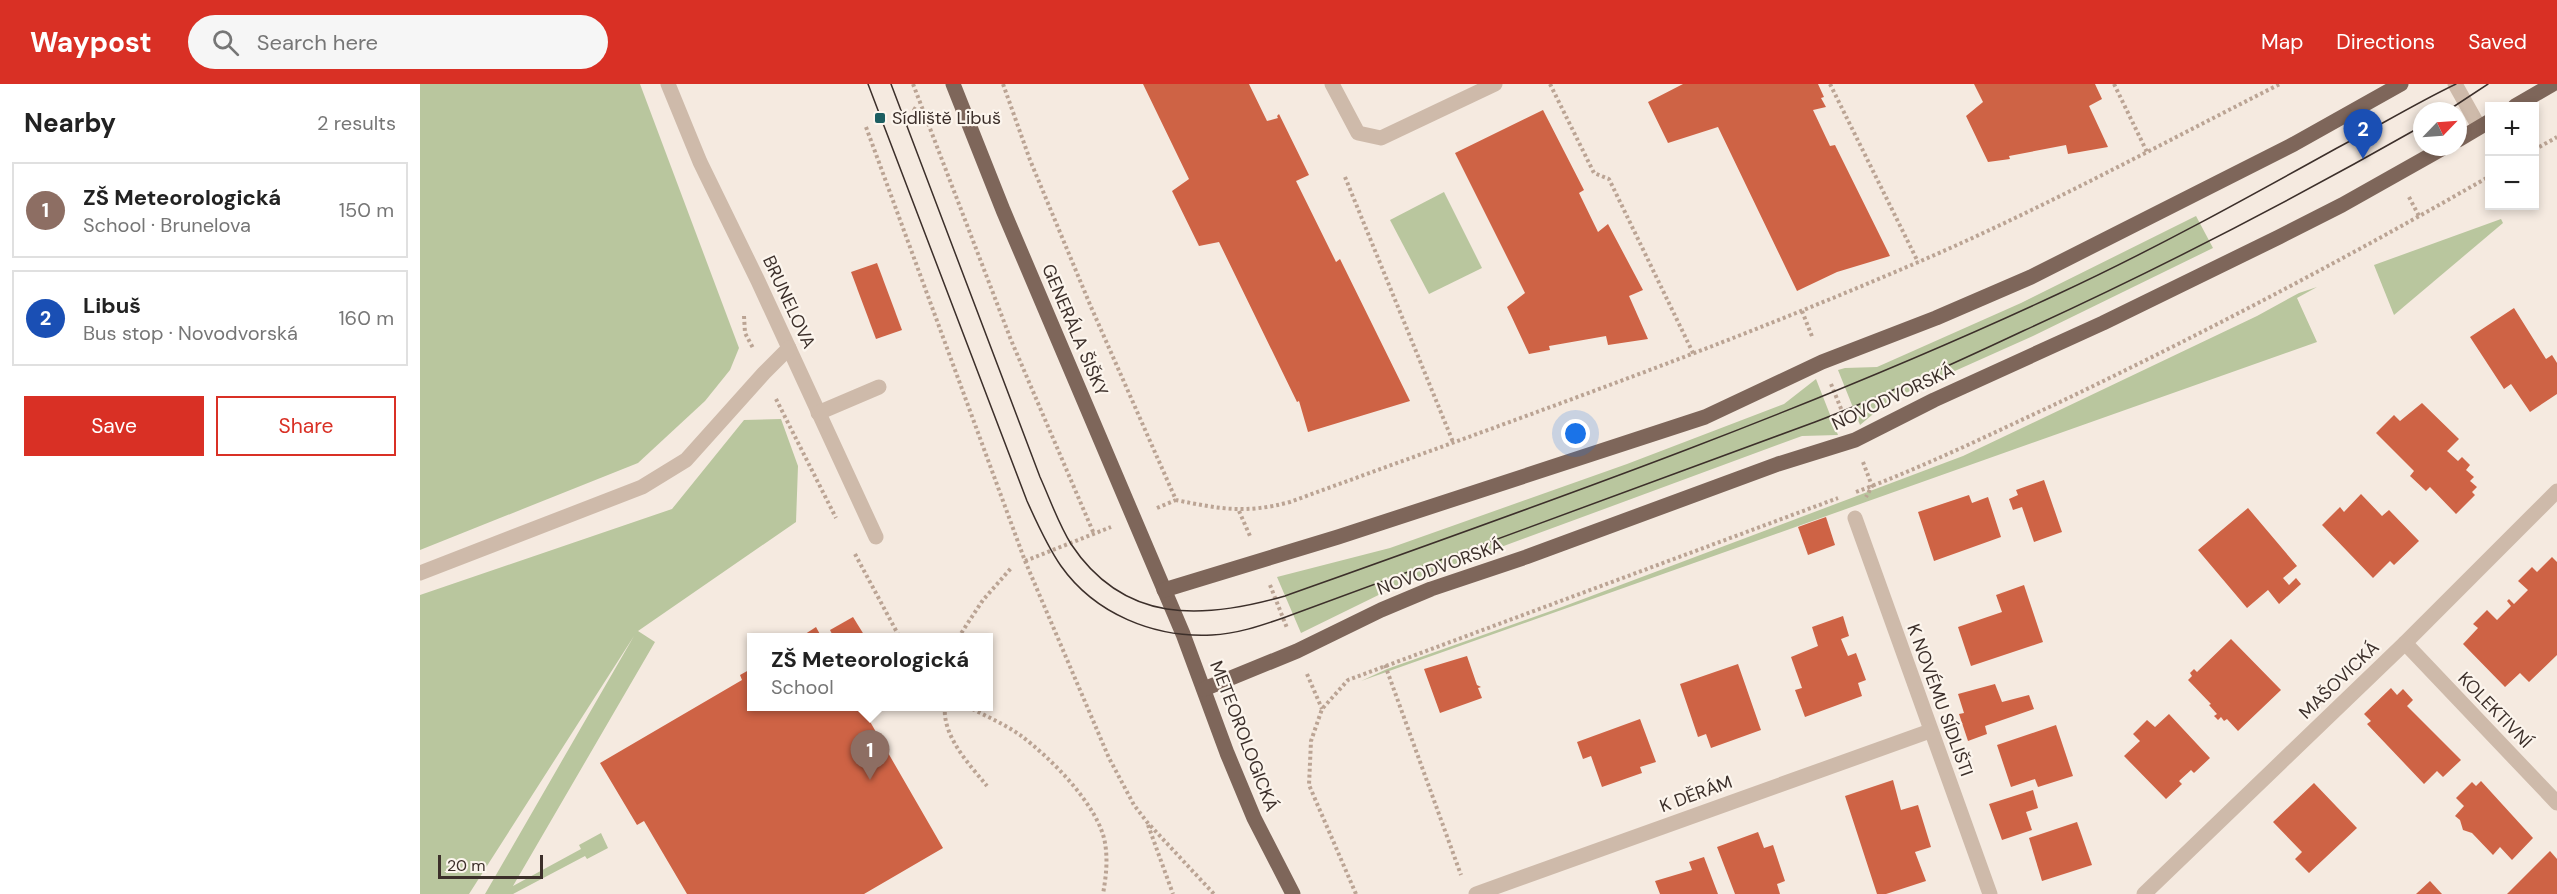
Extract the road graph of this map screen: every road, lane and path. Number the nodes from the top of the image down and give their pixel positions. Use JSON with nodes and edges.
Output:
{"nodes":[{"id":1,"x":668,"y":84,"type":"edge"},
{"id":2,"x":913,"y":84,"type":"edge"},
{"id":3,"x":953,"y":84,"type":"edge"},
{"id":4,"x":1003,"y":84,"type":"edge"},
{"id":5,"x":1332,"y":84,"type":"edge"},
{"id":6,"x":1495,"y":84,"type":"edge"},
{"id":7,"x":1550,"y":84,"type":"edge"},
{"id":8,"x":1830,"y":84,"type":"edge"},
{"id":9,"x":2114,"y":84,"type":"edge"},
{"id":10,"x":2280,"y":84,"type":"edge"},
{"id":11,"x":2401,"y":84,"type":"edge"},
{"id":12,"x":2455,"y":84,"type":"edge"},
{"id":13,"x":2553,"y":84,"type":"edge"},
{"id":14,"x":2521,"y":102,"type":"edge"},
{"id":15,"x":914,"y":108,"type":"dead end"},
{"id":16,"x":925,"y":115,"type":"junction"},
{"id":17,"x":2484,"y":124,"type":"edge"},
{"id":18,"x":866,"y":127,"type":"dead end"},
{"id":19,"x":2467,"y":134,"type":"edge"},
{"id":20,"x":2557,"y":137,"type":"edge"},
{"id":21,"x":2539,"y":148,"type":"edge"},
{"id":22,"x":2147,"y":152,"type":"junction"},
{"id":23,"x":2429,"y":156,"type":"edge"},
{"id":24,"x":1345,"y":177,"type":"dead end"},
{"id":25,"x":2485,"y":179,"type":"edge"},
{"id":26,"x":1918,"y":262,"type":"junction"},
{"id":27,"x":1802,"y":311,"type":"junction"},
{"id":28,"x":789,"y":348,"type":"junction"},
{"id":29,"x":1694,"y":355,"type":"junction"},
{"id":30,"x":1822,"y":362,"type":"junction"},
{"id":31,"x":879,"y":387,"type":"dead end"},
{"id":32,"x":818,"y":413,"type":"junction"},
{"id":33,"x":1855,"y":440,"type":"junction"},
{"id":34,"x":1453,"y":442,"type":"junction"},
{"id":35,"x":1872,"y":486,"type":"junction"},
{"id":36,"x":2557,"y":491,"type":"edge"},
{"id":37,"x":1852,"y":493,"type":"dead end"},
{"id":38,"x":1841,"y":497,"type":"dead end"},
{"id":39,"x":1176,"y":501,"type":"junction"},
{"id":40,"x":1239,"y":511,"type":"junction"},
{"id":41,"x":1133,"y":518,"type":"junction"},
{"id":42,"x":1855,"y":518,"type":"dead end"},
{"id":43,"x":1094,"y":534,"type":"junction"},
{"id":44,"x":876,"y":537,"type":"dead end"},
{"id":45,"x":1025,"y":561,"type":"junction"},
{"id":46,"x":1260,"y":561,"type":"junction"},
{"id":47,"x":1011,"y":567,"type":"dead end"},
{"id":48,"x":420,"y":573,"type":"edge"},
{"id":49,"x":1164,"y":590,"type":"junction"},
{"id":50,"x":961,"y":633,"type":"edge"},
{"id":51,"x":2405,"y":643,"type":"junction"},
{"id":52,"x":1297,"y":651,"type":"junction"},
{"id":53,"x":1385,"y":664,"type":"junction"},
{"id":54,"x":1204,"y":689,"type":"junction"},
{"id":55,"x":1322,"y":709,"type":"junction"},
{"id":56,"x":945,"y":711,"type":"edge"},
{"id":57,"x":977,"y":711,"type":"edge"},
{"id":58,"x":1930,"y":731,"type":"junction"},
{"id":59,"x":987,"y":786,"type":"dead end"},
{"id":60,"x":2557,"y":803,"type":"edge"},
{"id":61,"x":1147,"y":822,"type":"junction"},
{"id":62,"x":1464,"y":883,"type":"dead end"},
{"id":63,"x":1103,"y":894,"type":"edge"},
{"id":64,"x":1173,"y":894,"type":"edge"},
{"id":65,"x":1214,"y":894,"type":"edge"},
{"id":66,"x":1293,"y":894,"type":"edge"},
{"id":67,"x":1356,"y":894,"type":"edge"},
{"id":68,"x":1476,"y":894,"type":"edge"},
{"id":69,"x":1990,"y":894,"type":"edge"},
{"id":70,"x":2144,"y":894,"type":"edge"}],
"edges":[{"from":1,"to":28,"type":"street","name":"BRUNELOVA"},
{"from":2,"to":16,"type":"path"},
{"from":3,"to":41,"type":"main road","name":"GENERÁLA ŠIŠKY"},
{"from":4,"to":39,"type":"path"},
{"from":5,"to":6,"type":"street"},
{"from":7,"to":29,"type":"path"},
{"from":8,"to":26,"type":"path"},
{"from":9,"to":22,"type":"path"},
{"from":10,"to":22,"type":"path"},
{"from":11,"to":30,"type":"main road"},
{"from":12,"to":17,"type":"street"},
{"from":13,"to":14,"type":"main road"},
{"from":15,"to":16,"type":"path"},
{"from":16,"to":43,"type":"path"},
{"from":17,"to":19,"type":"main road"},
{"from":18,"to":45,"type":"path"},
{"from":20,"to":21,"type":"path"},
{"from":22,"to":26,"type":"path"},
{"from":23,"to":33,"type":"main road","name":"NOVODVORSKÁ"},
{"from":24,"to":34,"type":"path"},
{"from":25,"to":35,"type":"path"},
{"from":26,"to":27,"type":"path"},
{"from":27,"to":29,"type":"path"},
{"from":27,"to":30,"type":"path"},
{"from":28,"to":32,"type":"street","name":"BRUNELOVA"},
{"from":28,"to":48,"type":"street"},
{"from":29,"to":34,"type":"path"},
{"from":30,"to":33,"type":"path"},
{"from":30,"to":46,"type":"main road"},
{"from":31,"to":32,"type":"street"},
{"from":32,"to":44,"type":"street","name":"BRUNELOVA"},
{"from":33,"to":35,"type":"path"},
{"from":33,"to":52,"type":"main road","name":"NOVODVORSKÁ"},
{"from":34,"to":40,"type":"path"},
{"from":35,"to":37,"type":"path"},
{"from":36,"to":51,"type":"street","name":"MAŠOVICKÁ"},
{"from":38,"to":53,"type":"path"},
{"from":39,"to":40,"type":"path"},
{"from":39,"to":41,"type":"path"},
{"from":40,"to":46,"type":"path"},
{"from":41,"to":43,"type":"path"},
{"from":41,"to":49,"type":"main road","name":"GENERÁLA ŠIŠKY"},
{"from":42,"to":58,"type":"street","name":"K NOVÉMU SÍDLIŠTI"},
{"from":43,"to":45,"type":"path"},
{"from":45,"to":61,"type":"path"},
{"from":46,"to":49,"type":"main road"},
{"from":46,"to":52,"type":"path"},
{"from":47,"to":50,"type":"path"},
{"from":49,"to":54,"type":"main road","name":"METEOROLOGICKÁ"},
{"from":51,"to":60,"type":"street","name":"KOLEKTIVNÍ"},
{"from":51,"to":70,"type":"street","name":"MAŠOVICKÁ"},
{"from":52,"to":54,"type":"main road","name":"NOVODVORSKÁ"},
{"from":52,"to":55,"type":"path"},
{"from":53,"to":55,"type":"path"},
{"from":53,"to":62,"type":"path"},
{"from":54,"to":66,"type":"main road","name":"METEOROLOGICKÁ"},
{"from":55,"to":67,"type":"path"},
{"from":56,"to":59,"type":"path"},
{"from":57,"to":63,"type":"path"},
{"from":58,"to":68,"type":"street","name":"K DĚRÁM"},
{"from":58,"to":69,"type":"street","name":"K NOVÉMU SÍDLIŠTI"},
{"from":61,"to":64,"type":"path"},
{"from":61,"to":65,"type":"path"}]}
